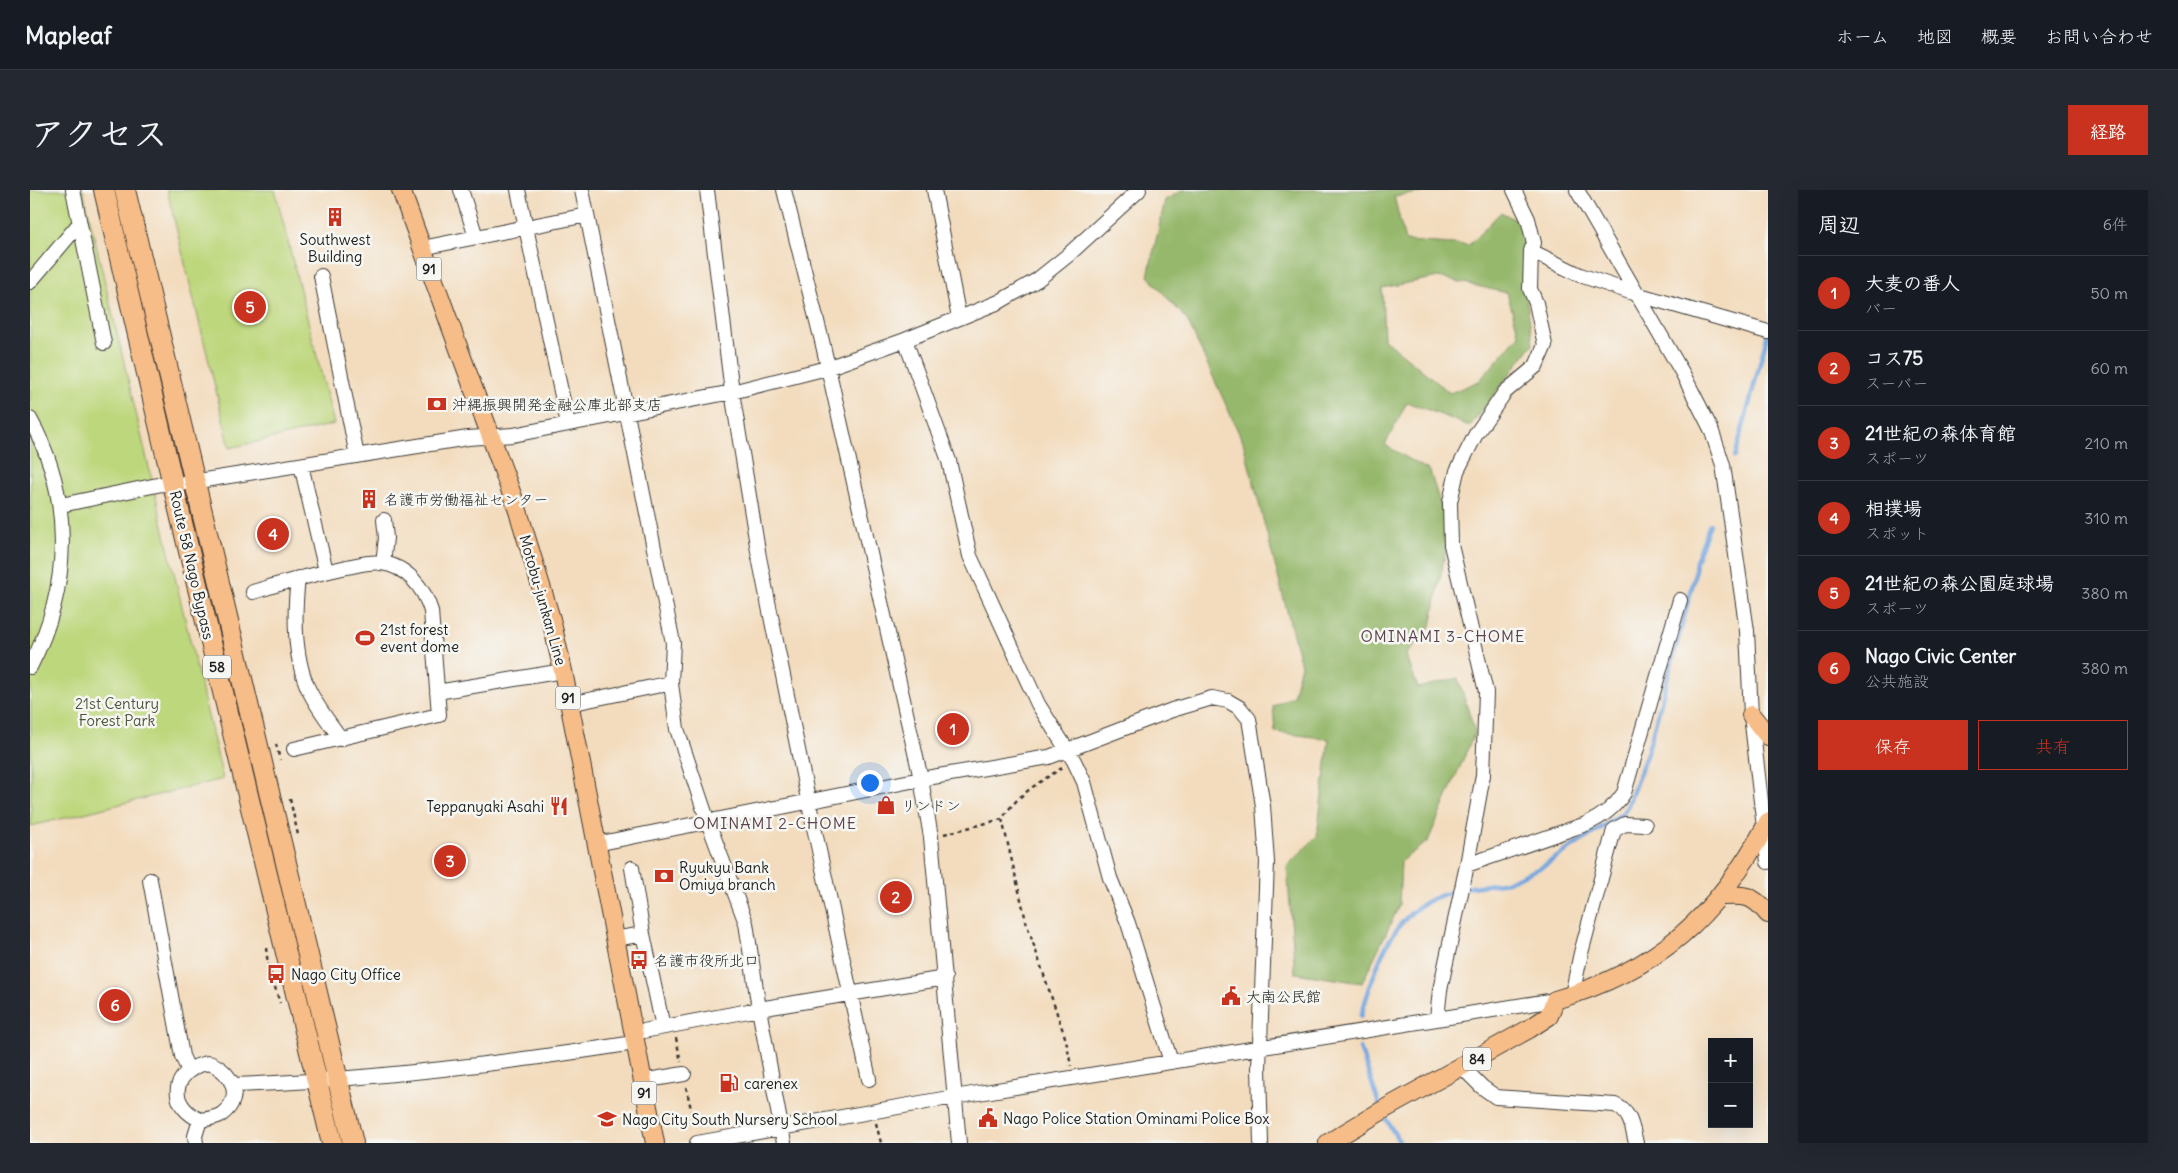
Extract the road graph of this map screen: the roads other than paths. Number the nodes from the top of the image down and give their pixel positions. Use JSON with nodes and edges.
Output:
{"nodes":[{"id":1,"x":73,"y":190,"type":"edge"},
{"id":2,"x":104,"y":190,"type":"edge"},
{"id":3,"x":126,"y":190,"type":"edge"},
{"id":4,"x":401,"y":190,"type":"edge"},
{"id":5,"x":461,"y":190,"type":"edge"},
{"id":6,"x":518,"y":190,"type":"edge"},
{"id":7,"x":582,"y":190,"type":"edge"},
{"id":8,"x":707,"y":190,"type":"edge"},
{"id":9,"x":784,"y":190,"type":"edge"},
{"id":10,"x":934,"y":190,"type":"edge"},
{"id":11,"x":1138,"y":190,"type":"edge"},
{"id":12,"x":1514,"y":190,"type":"edge"},
{"id":13,"x":1577,"y":190,"type":"edge"},
{"id":14,"x":587,"y":215,"type":"junction"},
{"id":15,"x":79,"y":224,"type":"junction"},
{"id":16,"x":527,"y":228,"type":"junction"},
{"id":17,"x":476,"y":237,"type":"junction"},
{"id":18,"x":422,"y":248,"type":"junction"},
{"id":19,"x":1531,"y":251,"type":"junction"},
{"id":20,"x":321,"y":276,"type":"dead end"},
{"id":21,"x":30,"y":282,"type":"edge"},
{"id":22,"x":1636,"y":294,"type":"junction"},
{"id":23,"x":959,"y":318,"type":"junction"},
{"id":24,"x":1765,"y":331,"type":"edge"},
{"id":25,"x":905,"y":340,"type":"junction"},
{"id":26,"x":104,"y":343,"type":"dead end"},
{"id":27,"x":827,"y":368,"type":"junction"},
{"id":28,"x":732,"y":392,"type":"junction"},
{"id":29,"x":628,"y":413,"type":"junction"},
{"id":30,"x":30,"y":419,"type":"edge"},
{"id":31,"x":568,"y":424,"type":"junction"},
{"id":32,"x":490,"y":437,"type":"junction"},
{"id":33,"x":357,"y":456,"type":"junction"},
{"id":34,"x":301,"y":465,"type":"junction"},
{"id":35,"x":194,"y":482,"type":"junction"},
{"id":36,"x":173,"y":485,"type":"junction"},
{"id":37,"x":61,"y":505,"type":"junction"},
{"id":38,"x":384,"y":520,"type":"dead end"},
{"id":39,"x":383,"y":563,"type":"junction"},
{"id":40,"x":326,"y":572,"type":"junction"},
{"id":41,"x":298,"y":578,"type":"junction"},
{"id":42,"x":253,"y":592,"type":"dead end"},
{"id":43,"x":1680,"y":600,"type":"dead end"},
{"id":44,"x":30,"y":667,"type":"edge"},
{"id":45,"x":563,"y":671,"type":"junction"},
{"id":46,"x":671,"y":683,"type":"junction"},
{"id":47,"x":437,"y":692,"type":"junction"},
{"id":48,"x":569,"y":704,"type":"junction"},
{"id":49,"x":1751,"y":714,"type":"junction"},
{"id":50,"x":1768,"y":736,"type":"edge"},
{"id":51,"x":340,"y":739,"type":"junction"},
{"id":52,"x":294,"y":749,"type":"dead end"},
{"id":53,"x":1070,"y":756,"type":"junction"},
{"id":54,"x":921,"y":779,"type":"junction"},
{"id":55,"x":808,"y":802,"type":"junction"},
{"id":56,"x":1612,"y":808,"type":"junction"},
{"id":57,"x":708,"y":822,"type":"junction"},
{"id":58,"x":1766,"y":825,"type":"edge"},
{"id":59,"x":1645,"y":826,"type":"dead end"},
{"id":60,"x":1616,"y":827,"type":"junction"},
{"id":61,"x":596,"y":844,"type":"junction"},
{"id":62,"x":1768,"y":862,"type":"edge"},
{"id":63,"x":1467,"y":865,"type":"junction"},
{"id":64,"x":632,"y":868,"type":"dead end"},
{"id":65,"x":150,"y":880,"type":"dead end"},
{"id":66,"x":1720,"y":896,"type":"junction"},
{"id":67,"x":1768,"y":914,"type":"edge"},
{"id":68,"x":643,"y":934,"type":"junction"},
{"id":69,"x":615,"y":939,"type":"junction"},
{"id":70,"x":945,"y":978,"type":"junction"},
{"id":71,"x":850,"y":994,"type":"junction"},
{"id":72,"x":1572,"y":995,"type":"junction"},
{"id":73,"x":1555,"y":1000,"type":"junction"},
{"id":74,"x":759,"y":1009,"type":"junction"},
{"id":75,"x":1438,"y":1018,"type":"junction"},
{"id":76,"x":663,"y":1027,"type":"junction"},
{"id":77,"x":634,"y":1038,"type":"junction"},
{"id":78,"x":1261,"y":1047,"type":"junction"},
{"id":79,"x":1171,"y":1062,"type":"junction"},
{"id":80,"x":1462,"y":1067,"type":"junction"},
{"id":81,"x":188,"y":1069,"type":"junction"},
{"id":82,"x":684,"y":1074,"type":"dead end"},
{"id":83,"x":869,"y":1079,"type":"dead end"},
{"id":84,"x":338,"y":1080,"type":"junction"},
{"id":85,"x":642,"y":1081,"type":"junction"},
{"id":86,"x":316,"y":1082,"type":"junction"},
{"id":87,"x":233,"y":1085,"type":"junction"},
{"id":88,"x":954,"y":1097,"type":"junction"},
{"id":89,"x":200,"y":1120,"type":"junction"},
{"id":90,"x":780,"y":1127,"type":"junction"},
{"id":91,"x":196,"y":1143,"type":"edge"},
{"id":92,"x":332,"y":1143,"type":"edge"},
{"id":93,"x":353,"y":1143,"type":"edge"},
{"id":94,"x":655,"y":1143,"type":"edge"},
{"id":95,"x":697,"y":1143,"type":"edge"},
{"id":96,"x":784,"y":1143,"type":"edge"},
{"id":97,"x":960,"y":1143,"type":"edge"},
{"id":98,"x":1261,"y":1143,"type":"edge"},
{"id":99,"x":1328,"y":1143,"type":"edge"},
{"id":100,"x":1636,"y":1143,"type":"edge"}],
"edges":[{"from":1,"to":15,"type":"street"},
{"from":2,"to":36,"type":"highway","name":"Route 58 Nago Bypass","number":"58"},
{"from":3,"to":35,"type":"highway","name":"Route 58 Nago Bypass","number":"58"},
{"from":4,"to":18,"type":"main road","name":"Motobu-junkan Line","number":"91"},
{"from":5,"to":17,"type":"street"},
{"from":6,"to":16,"type":"street"},
{"from":7,"to":14,"type":"street"},
{"from":8,"to":28,"type":"street"},
{"from":9,"to":27,"type":"street"},
{"from":10,"to":23,"type":"street"},
{"from":11,"to":23,"type":"street"},
{"from":12,"to":19,"type":"street"},
{"from":13,"to":22,"type":"street"},
{"from":14,"to":16,"type":"street"},
{"from":14,"to":29,"type":"street"},
{"from":15,"to":21,"type":"street"},
{"from":15,"to":26,"type":"street"},
{"from":16,"to":17,"type":"street"},
{"from":16,"to":31,"type":"street"},
{"from":17,"to":18,"type":"street"},
{"from":18,"to":32,"type":"main road","name":"Motobu-junkan Line","number":"91"},
{"from":19,"to":22,"type":"street"},
{"from":19,"to":63,"type":"street"},
{"from":20,"to":33,"type":"street"},
{"from":22,"to":24,"type":"street"},
{"from":22,"to":49,"type":"street"},
{"from":23,"to":25,"type":"street"},
{"from":25,"to":27,"type":"street"},
{"from":25,"to":53,"type":"street"},
{"from":27,"to":28,"type":"street"},
{"from":27,"to":54,"type":"street"},
{"from":28,"to":29,"type":"street"},
{"from":28,"to":55,"type":"street"},
{"from":29,"to":31,"type":"street"},
{"from":29,"to":46,"type":"street"},
{"from":30,"to":37,"type":"street"},
{"from":31,"to":32,"type":"street"},
{"from":32,"to":33,"type":"street"},
{"from":32,"to":45,"type":"main road","name":"Motobu-junkan Line","number":"91"},
{"from":33,"to":34,"type":"street"},
{"from":34,"to":35,"type":"street"},
{"from":34,"to":40,"type":"street"},
{"from":35,"to":36,"type":"street"},
{"from":35,"to":84,"type":"highway","name":"Route 58 Nago Bypass","number":"58"},
{"from":36,"to":37,"type":"street"},
{"from":36,"to":86,"type":"highway","name":"Route 58 Nago Bypass","number":"58"},
{"from":37,"to":44,"type":"street"},
{"from":38,"to":39,"type":"street"},
{"from":39,"to":40,"type":"street"},
{"from":39,"to":47,"type":"street"},
{"from":40,"to":41,"type":"street"},
{"from":41,"to":42,"type":"street"},
{"from":41,"to":51,"type":"street"},
{"from":43,"to":56,"type":"street"},
{"from":45,"to":47,"type":"street"},
{"from":45,"to":48,"type":"main road","name":"Motobu-junkan Line","number":"91"},
{"from":46,"to":48,"type":"street"},
{"from":46,"to":57,"type":"street"},
{"from":47,"to":51,"type":"street"},
{"from":48,"to":61,"type":"main road","name":"Motobu-junkan Line","number":"91"},
{"from":49,"to":50,"type":"main road"},
{"from":49,"to":58,"type":"street"},
{"from":51,"to":52,"type":"street"},
{"from":53,"to":54,"type":"street"},
{"from":53,"to":78,"type":"street"},
{"from":53,"to":79,"type":"street"},
{"from":54,"to":55,"type":"street"},
{"from":54,"to":70,"type":"street"},
{"from":55,"to":57,"type":"street"},
{"from":55,"to":71,"type":"street"},
{"from":56,"to":60,"type":"street"},
{"from":56,"to":63,"type":"street"},
{"from":57,"to":61,"type":"street"},
{"from":57,"to":74,"type":"street"},
{"from":58,"to":62,"type":"street"},
{"from":58,"to":66,"type":"main road"},
{"from":59,"to":60,"type":"street"},
{"from":60,"to":72,"type":"street"},
{"from":61,"to":69,"type":"main road","name":"Motobu-junkan Line","number":"91"},
{"from":63,"to":75,"type":"street"},
{"from":64,"to":68,"type":"street"},
{"from":65,"to":81,"type":"street"},
{"from":66,"to":67,"type":"main road"},
{"from":66,"to":72,"type":"main road"},
{"from":68,"to":69,"type":"street"},
{"from":68,"to":76,"type":"street"},
{"from":69,"to":77,"type":"main road","name":"Motobu-junkan Line","number":"91"},
{"from":70,"to":71,"type":"street"},
{"from":70,"to":88,"type":"street"},
{"from":71,"to":74,"type":"street"},
{"from":71,"to":83,"type":"street"},
{"from":72,"to":73,"type":"main road"},
{"from":73,"to":75,"type":"street"},
{"from":73,"to":80,"type":"main road","number":"84"},
{"from":74,"to":76,"type":"street"},
{"from":74,"to":90,"type":"street"},
{"from":75,"to":78,"type":"street"},
{"from":76,"to":77,"type":"street"},
{"from":77,"to":84,"type":"street"},
{"from":77,"to":85,"type":"main road","name":"Motobu-junkan Line","number":"91"},
{"from":78,"to":79,"type":"street"},
{"from":78,"to":98,"type":"street"},
{"from":79,"to":88,"type":"street"},
{"from":80,"to":99,"type":"main road","number":"84"},
{"from":80,"to":100,"type":"street"},
{"from":81,"to":87,"type":"street"},
{"from":81,"to":89,"type":"street"},
{"from":82,"to":85,"type":"street"},
{"from":84,"to":86,"type":"street"},
{"from":84,"to":93,"type":"highway","name":"Route 58 Nago Bypass","number":"58"},
{"from":85,"to":94,"type":"main road","name":"Motobu-junkan Line","number":"91"},
{"from":86,"to":87,"type":"street"},
{"from":86,"to":92,"type":"highway","name":"Route 58 Nago Bypass","number":"58"},
{"from":87,"to":89,"type":"street"},
{"from":88,"to":90,"type":"street"},
{"from":88,"to":97,"type":"street"},
{"from":89,"to":91,"type":"street"},
{"from":90,"to":95,"type":"street"},
{"from":90,"to":96,"type":"street"}]}
